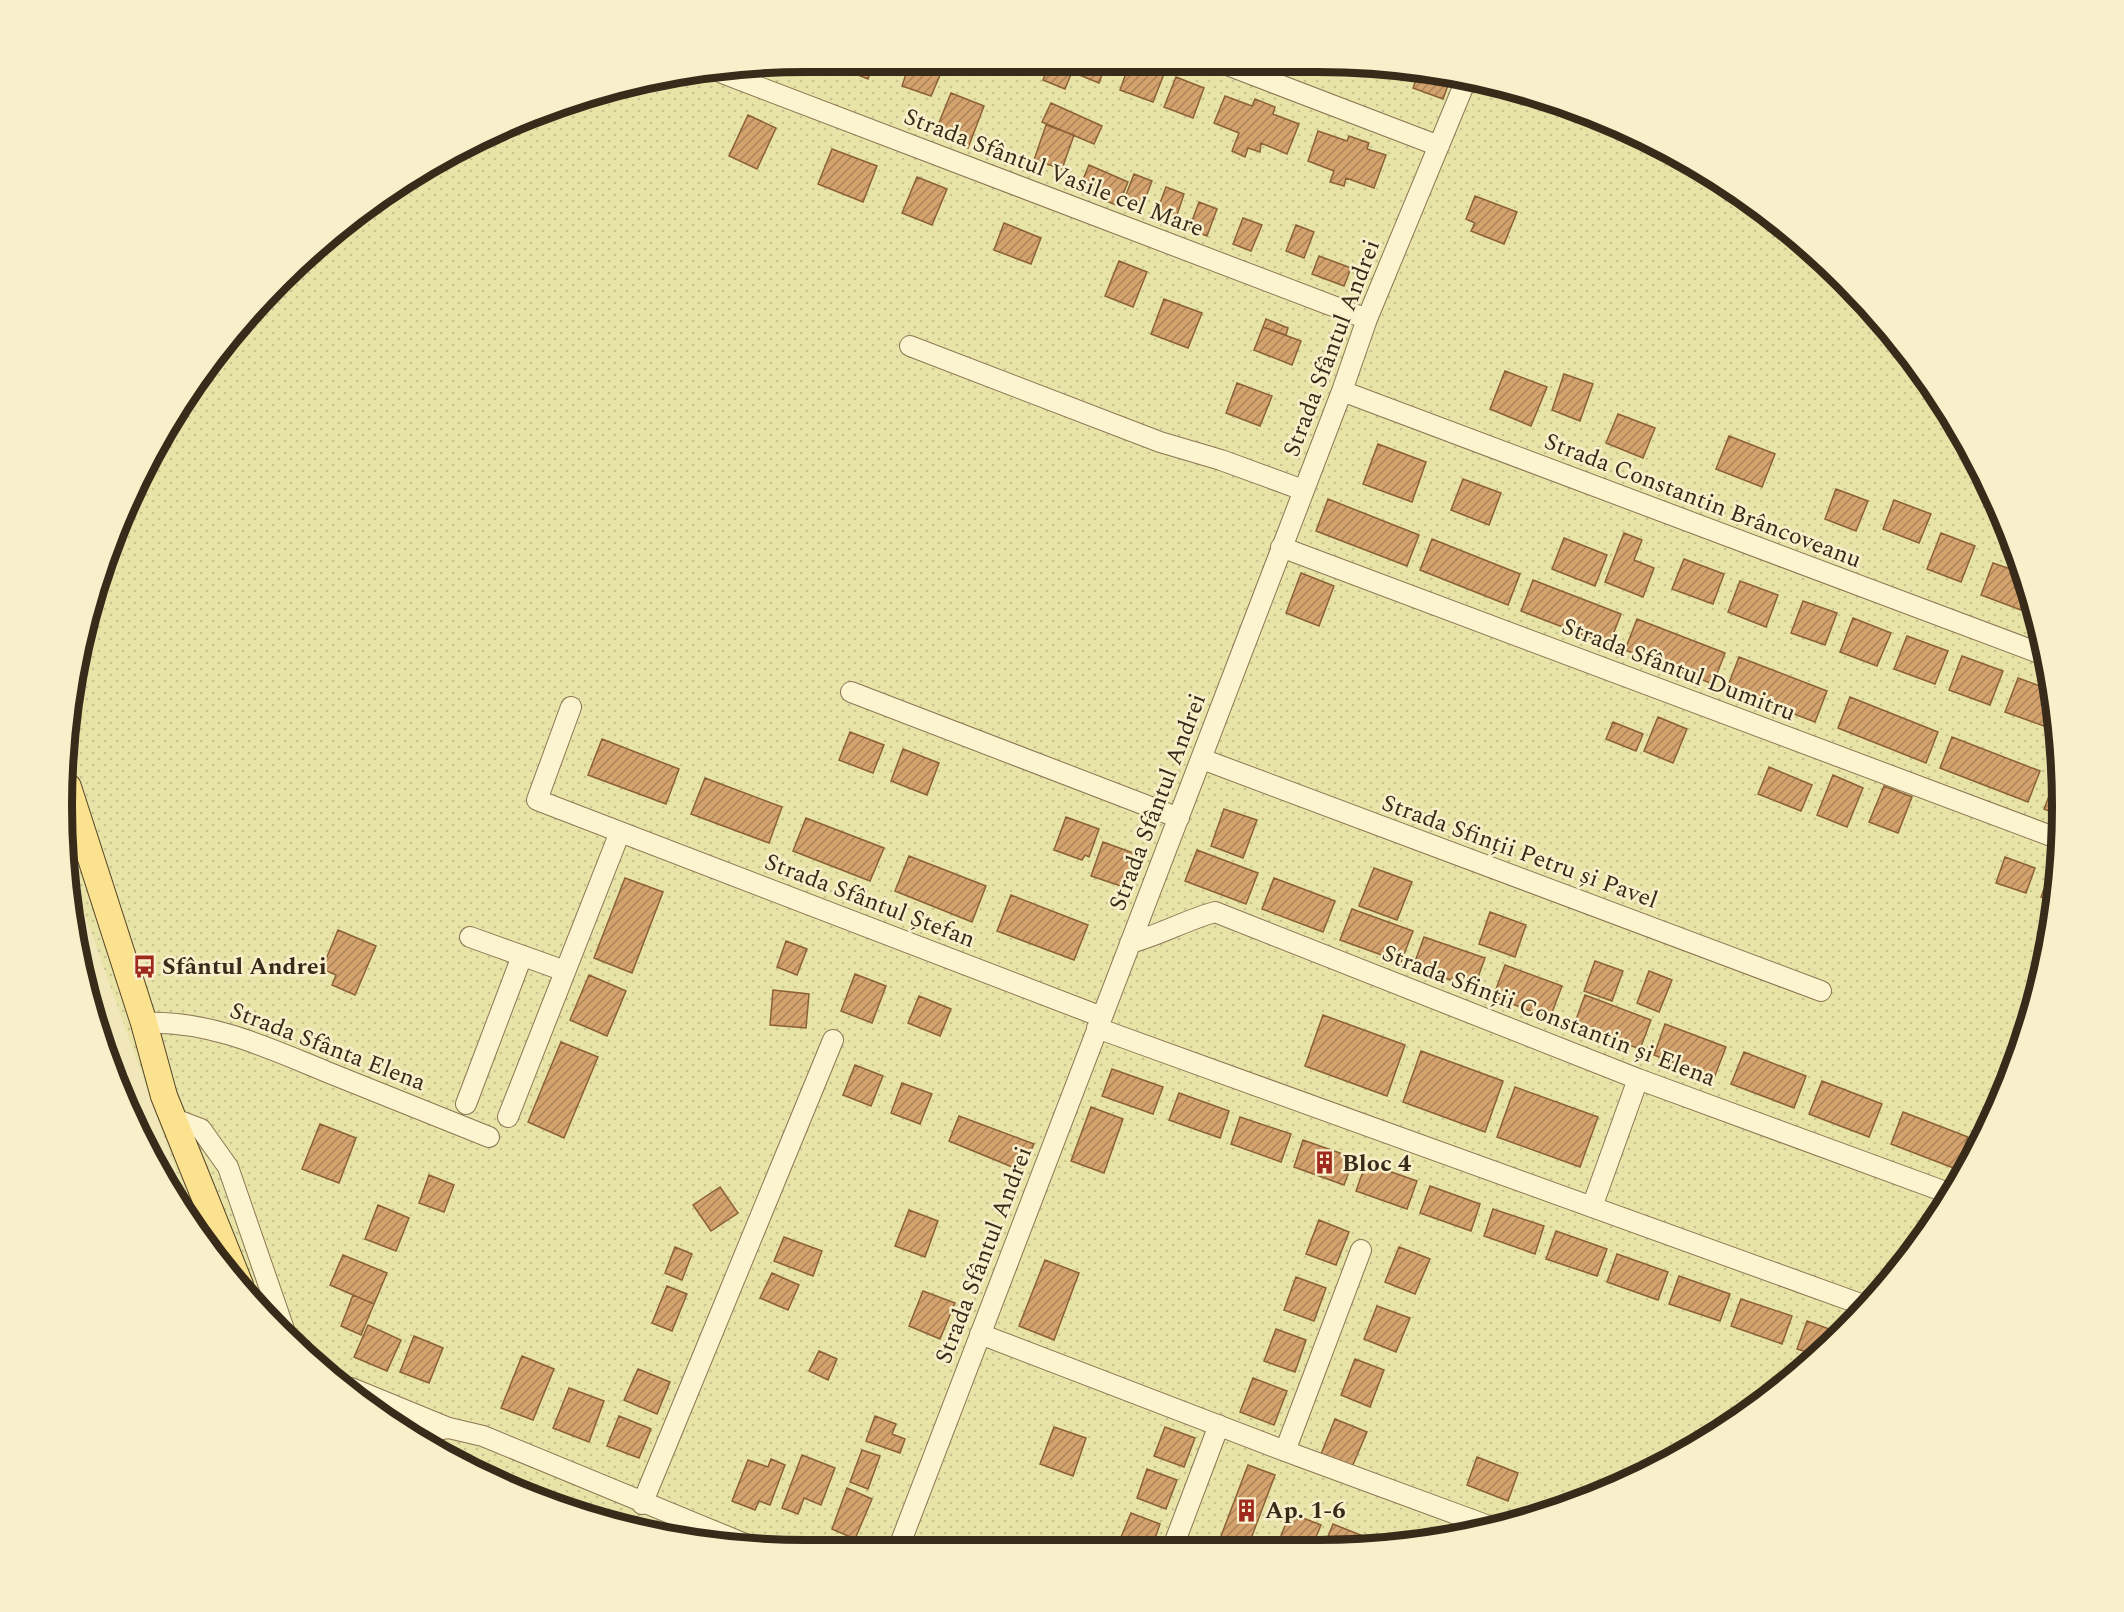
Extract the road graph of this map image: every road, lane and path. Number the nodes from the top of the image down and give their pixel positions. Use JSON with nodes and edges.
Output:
{"nodes":[{"id":1,"x":1246,"y":72,"type":"edge"},
{"id":2,"x":733,"y":76,"type":"edge"},
{"id":3,"x":1463,"y":87,"type":"edge"},
{"id":4,"x":1439,"y":146,"type":"junction"},
{"id":5,"x":1367,"y":319,"type":"junction"},
{"id":6,"x":910,"y":346,"type":"dead end"},
{"id":7,"x":1342,"y":391,"type":"junction"},
{"id":8,"x":1303,"y":490,"type":"junction"},
{"id":9,"x":1281,"y":547,"type":"junction"},
{"id":10,"x":2035,"y":652,"type":"edge"},
{"id":11,"x":851,"y":692,"type":"dead end"},
{"id":12,"x":572,"y":707,"type":"dead end"},
{"id":13,"x":1202,"y":759,"type":"junction"},
{"id":14,"x":72,"y":800,"type":"edge"},
{"id":15,"x":1179,"y":818,"type":"junction"},
{"id":16,"x":620,"y":832,"type":"junction"},
{"id":17,"x":2051,"y":836,"type":"edge"},
{"id":18,"x":470,"y":937,"type":"dead end"},
{"id":19,"x":1130,"y":943,"type":"junction"},
{"id":20,"x":522,"y":956,"type":"junction"},
{"id":21,"x":565,"y":971,"type":"junction"},
{"id":22,"x":1821,"y":991,"type":"dead end"},
{"id":23,"x":1100,"y":1022,"type":"junction"},
{"id":24,"x":144,"y":1023,"type":"junction"},
{"id":25,"x":833,"y":1040,"type":"dead end"},
{"id":26,"x":1638,"y":1079,"type":"junction"},
{"id":27,"x":466,"y":1104,"type":"dead end"},
{"id":28,"x":508,"y":1117,"type":"dead end"},
{"id":29,"x":172,"y":1118,"type":"junction"},
{"id":30,"x":489,"y":1137,"type":"dead end"},
{"id":31,"x":1943,"y":1191,"type":"edge"},
{"id":32,"x":1592,"y":1207,"type":"junction"},
{"id":33,"x":1361,"y":1250,"type":"dead end"},
{"id":34,"x":226,"y":1255,"type":"edge"},
{"id":35,"x":1858,"y":1303,"type":"edge"},
{"id":36,"x":280,"y":1317,"type":"edge"},
{"id":37,"x":980,"y":1334,"type":"junction"},
{"id":38,"x":370,"y":1396,"type":"edge"},
{"id":39,"x":1219,"y":1425,"type":"junction"},
{"id":40,"x":449,"y":1428,"type":"junction"},
{"id":41,"x":422,"y":1431,"type":"edge"},
{"id":42,"x":1286,"y":1452,"type":"junction"},
{"id":43,"x":642,"y":1504,"type":"junction"},
{"id":44,"x":1478,"y":1522,"type":"edge"},
{"id":45,"x":722,"y":1535,"type":"edge"},
{"id":46,"x":902,"y":1540,"type":"edge"},
{"id":47,"x":1176,"y":1540,"type":"edge"}],
"edges":[{"from":1,"to":4,"type":"street"},
{"from":2,"to":5,"type":"street","name":"Strada Sfântul Vasile cel Mare"},
{"from":3,"to":4,"type":"street","name":"Strada Sfântul Andrei"},
{"from":4,"to":5,"type":"street","name":"Strada Sfântul Andrei"},
{"from":5,"to":7,"type":"street","name":"Strada Sfântul Andrei"},
{"from":6,"to":8,"type":"street"},
{"from":7,"to":8,"type":"street","name":"Strada Sfântul Andrei"},
{"from":7,"to":10,"type":"street","name":"Strada Constantin Brâncoveanu"},
{"from":8,"to":9,"type":"street","name":"Strada Sfântul Andrei"},
{"from":9,"to":13,"type":"street","name":"Strada Sfântul Andrei"},
{"from":9,"to":17,"type":"street","name":"Strada Sfântul Dumitru"},
{"from":11,"to":15,"type":"street"},
{"from":12,"to":16,"type":"street","name":"Strada Sfântul Ștefan"},
{"from":13,"to":15,"type":"street","name":"Strada Sfântul Andrei"},
{"from":13,"to":22,"type":"street","name":"Strada Sfinții Petru și Pavel"},
{"from":14,"to":24,"type":"main road"},
{"from":15,"to":19,"type":"street","name":"Strada Sfântul Andrei"},
{"from":16,"to":21,"type":"street"},
{"from":16,"to":23,"type":"street","name":"Strada Sfântul Ștefan"},
{"from":18,"to":20,"type":"street"},
{"from":19,"to":23,"type":"street","name":"Strada Sfântul Andrei"},
{"from":19,"to":26,"type":"street","name":"Strada Sfinții Constantin și Elena"},
{"from":20,"to":21,"type":"street"},
{"from":20,"to":27,"type":"street"},
{"from":21,"to":28,"type":"street"},
{"from":23,"to":32,"type":"street"},
{"from":23,"to":37,"type":"street","name":"Strada Sfântul Andrei"},
{"from":24,"to":29,"type":"main road"},
{"from":24,"to":30,"type":"street","name":"Strada Sfânta Elena"},
{"from":25,"to":43,"type":"street"},
{"from":26,"to":31,"type":"street","name":"Strada Sfinții Constantin și Elena"},
{"from":26,"to":32,"type":"street"},
{"from":29,"to":34,"type":"main road"},
{"from":29,"to":36,"type":"street"},
{"from":32,"to":35,"type":"street"},
{"from":33,"to":42,"type":"street"},
{"from":37,"to":39,"type":"street"},
{"from":37,"to":46,"type":"street","name":"Strada Sfântul Andrei"},
{"from":38,"to":40,"type":"street"},
{"from":39,"to":42,"type":"street"},
{"from":39,"to":47,"type":"street"},
{"from":40,"to":41,"type":"street"},
{"from":40,"to":43,"type":"street"},
{"from":42,"to":44,"type":"street"},
{"from":43,"to":45,"type":"street"}]}
